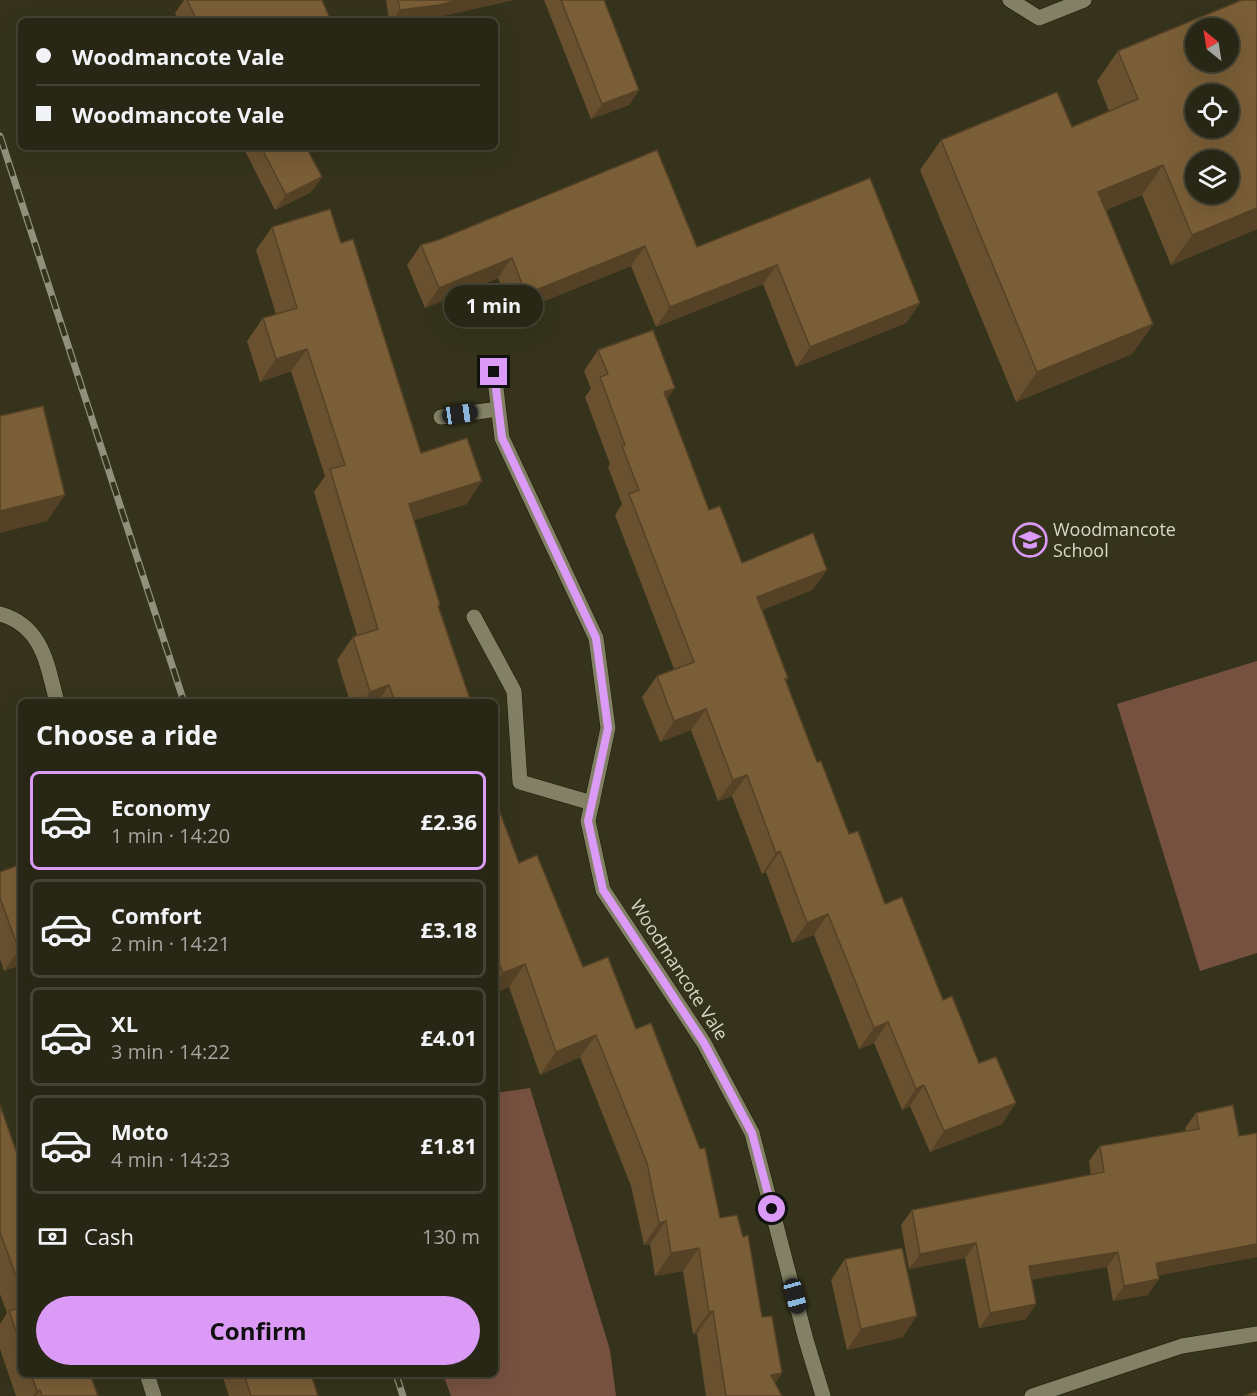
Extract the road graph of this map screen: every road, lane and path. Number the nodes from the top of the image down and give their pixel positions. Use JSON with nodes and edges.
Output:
{"nodes":[{"id":1,"x":1010,"y":0,"type":"edge"},
{"id":2,"x":1084,"y":0,"type":"edge"},
{"id":3,"x":494,"y":372,"type":"dead end"},
{"id":4,"x":498,"y":409,"type":"junction"},
{"id":5,"x":441,"y":417,"type":"dead end"},
{"id":6,"x":5,"y":616,"type":"edge"},
{"id":7,"x":474,"y":617,"type":"dead end"},
{"id":8,"x":56,"y":699,"type":"edge"},
{"id":9,"x":592,"y":803,"type":"junction"},
{"id":10,"x":1257,"y":1334,"type":"edge"},
{"id":11,"x":148,"y":1377,"type":"edge"},
{"id":12,"x":154,"y":1396,"type":"edge"},
{"id":13,"x":823,"y":1396,"type":"edge"},
{"id":14,"x":1032,"y":1396,"type":"edge"}],
"edges":[{"from":1,"to":2,"type":"street"},
{"from":3,"to":4,"type":"street","name":"Woodmancote Vale"},
{"from":4,"to":5,"type":"street"},
{"from":4,"to":9,"type":"street","name":"Woodmancote Vale"},
{"from":6,"to":8,"type":"street"},
{"from":7,"to":9,"type":"street"},
{"from":9,"to":13,"type":"street","name":"Woodmancote Vale"},
{"from":10,"to":14,"type":"street"},
{"from":11,"to":12,"type":"street"}]}
